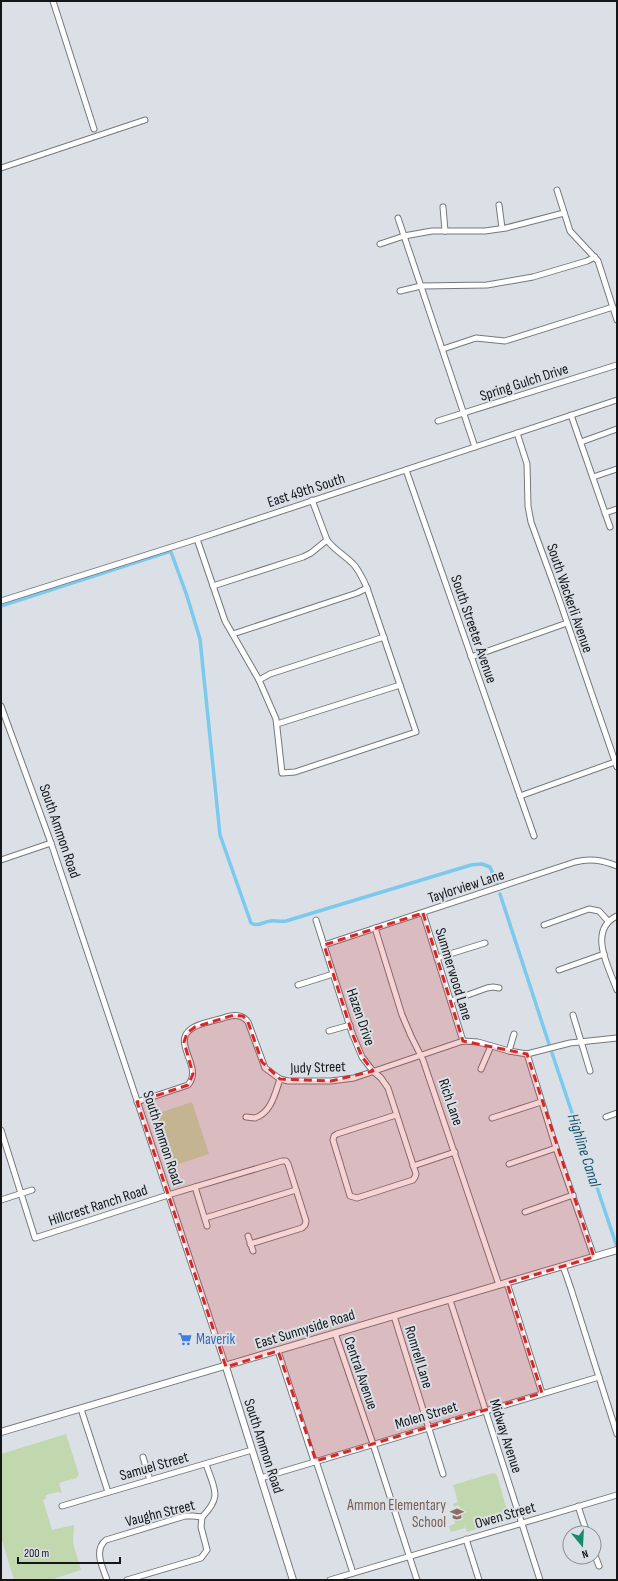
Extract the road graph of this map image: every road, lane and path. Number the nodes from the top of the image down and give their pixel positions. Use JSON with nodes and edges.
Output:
{"nodes":[{"id":1,"x":53,"y":1,"type":"edge"},
{"id":2,"x":145,"y":120,"type":"dead end"},
{"id":3,"x":94,"y":129,"type":"dead end"},
{"id":4,"x":1,"y":168,"type":"edge"},
{"id":5,"x":557,"y":190,"type":"dead end"},
{"id":6,"x":499,"y":205,"type":"dead end"},
{"id":7,"x":443,"y":207,"type":"dead end"},
{"id":8,"x":564,"y":213,"type":"junction"},
{"id":9,"x":398,"y":218,"type":"dead end"},
{"id":10,"x":502,"y":228,"type":"junction"},
{"id":11,"x":445,"y":231,"type":"junction"},
{"id":12,"x":404,"y":236,"type":"junction"},
{"id":13,"x":380,"y":244,"type":"dead end"},
{"id":14,"x":595,"y":257,"type":"junction"},
{"id":15,"x":421,"y":286,"type":"junction"},
{"id":16,"x":400,"y":291,"type":"dead end"},
{"id":17,"x":613,"y":307,"type":"junction"},
{"id":18,"x":617,"y":320,"type":"edge"},
{"id":19,"x":443,"y":349,"type":"junction"},
{"id":20,"x":617,"y":365,"type":"edge"},
{"id":21,"x":617,"y":400,"type":"edge"},
{"id":22,"x":464,"y":413,"type":"junction"},
{"id":23,"x":571,"y":415,"type":"junction"},
{"id":24,"x":438,"y":421,"type":"dead end"},
{"id":25,"x":617,"y":429,"type":"edge"},
{"id":26,"x":517,"y":433,"type":"junction"},
{"id":27,"x":580,"y":442,"type":"junction"},
{"id":28,"x":475,"y":447,"type":"junction"},
{"id":29,"x":617,"y":469,"type":"edge"},
{"id":30,"x":406,"y":470,"type":"junction"},
{"id":31,"x":593,"y":477,"type":"junction"},
{"id":32,"x":312,"y":500,"type":"junction"},
{"id":33,"x":617,"y":509,"type":"edge"},
{"id":34,"x":605,"y":513,"type":"junction"},
{"id":35,"x":610,"y":527,"type":"dead end"},
{"id":36,"x":197,"y":538,"type":"junction"},
{"id":37,"x":327,"y":540,"type":"junction"},
{"id":38,"x":213,"y":586,"type":"junction"},
{"id":39,"x":367,"y":588,"type":"junction"},
{"id":40,"x":1,"y":601,"type":"edge"},
{"id":41,"x":566,"y":622,"type":"junction"},
{"id":42,"x":232,"y":634,"type":"junction"},
{"id":43,"x":384,"y":637,"type":"junction"},
{"id":44,"x":471,"y":657,"type":"junction"},
{"id":45,"x":259,"y":680,"type":"junction"},
{"id":46,"x":400,"y":685,"type":"junction"},
{"id":47,"x":1,"y":706,"type":"edge"},
{"id":48,"x":277,"y":724,"type":"junction"},
{"id":49,"x":616,"y":765,"type":"edge"},
{"id":50,"x":520,"y":796,"type":"junction"},
{"id":51,"x":534,"y":836,"type":"dead end"},
{"id":52,"x":51,"y":843,"type":"junction"},
{"id":53,"x":1,"y":860,"type":"edge"},
{"id":54,"x":617,"y":866,"type":"edge"},
{"id":55,"x":423,"y":913,"type":"junction"},
{"id":56,"x":617,"y":916,"type":"edge"},
{"id":57,"x":316,"y":920,"type":"dead end"},
{"id":58,"x":608,"y":921,"type":"junction"},
{"id":59,"x":544,"y":925,"type":"dead end"},
{"id":60,"x":375,"y":928,"type":"junction"},
{"id":61,"x":485,"y":943,"type":"dead end"},
{"id":62,"x":324,"y":945,"type":"junction"},
{"id":63,"x":604,"y":954,"type":"junction"},
{"id":64,"x":438,"y":958,"type":"junction"},
{"id":65,"x":559,"y":970,"type":"dead end"},
{"id":66,"x":333,"y":974,"type":"junction"},
{"id":67,"x":298,"y":985,"type":"dead end"},
{"id":68,"x":499,"y":988,"type":"dead end"},
{"id":69,"x":617,"y":990,"type":"edge"},
{"id":70,"x":451,"y":1001,"type":"junction"},
{"id":71,"x":573,"y":1015,"type":"dead end"},
{"id":72,"x":350,"y":1025,"type":"junction"},
{"id":73,"x":329,"y":1032,"type":"dead end"},
{"id":74,"x":514,"y":1034,"type":"dead end"},
{"id":75,"x":617,"y":1038,"type":"edge"},
{"id":76,"x":463,"y":1041,"type":"junction"},
{"id":77,"x":581,"y":1042,"type":"junction"},
{"id":78,"x":491,"y":1046,"type":"junction"},
{"id":79,"x":509,"y":1051,"type":"junction"},
{"id":80,"x":422,"y":1054,"type":"junction"},
{"id":81,"x":527,"y":1054,"type":"junction"},
{"id":82,"x":481,"y":1069,"type":"dead end"},
{"id":83,"x":373,"y":1071,"type":"junction"},
{"id":84,"x":590,"y":1071,"type":"dead end"},
{"id":85,"x":280,"y":1079,"type":"junction"},
{"id":86,"x":137,"y":1102,"type":"junction"},
{"id":87,"x":541,"y":1102,"type":"junction"},
{"id":88,"x":617,"y":1113,"type":"edge"},
{"id":89,"x":396,"y":1115,"type":"junction"},
{"id":90,"x":246,"y":1116,"type":"dead end"},
{"id":91,"x":606,"y":1117,"type":"dead end"},
{"id":92,"x":492,"y":1118,"type":"dead end"},
{"id":93,"x":1,"y":1130,"type":"edge"},
{"id":94,"x":556,"y":1148,"type":"junction"},
{"id":95,"x":455,"y":1152,"type":"junction"},
{"id":96,"x":509,"y":1164,"type":"dead end"},
{"id":97,"x":413,"y":1166,"type":"junction"},
{"id":98,"x":195,"y":1187,"type":"junction"},
{"id":99,"x":32,"y":1190,"type":"dead end"},
{"id":100,"x":296,"y":1190,"type":"junction"},
{"id":101,"x":21,"y":1194,"type":"junction"},
{"id":102,"x":168,"y":1195,"type":"junction"},
{"id":103,"x":573,"y":1195,"type":"junction"},
{"id":104,"x":1,"y":1200,"type":"edge"},
{"id":105,"x":525,"y":1212,"type":"dead end"},
{"id":106,"x":204,"y":1218,"type":"junction"},
{"id":107,"x":207,"y":1226,"type":"dead end"},
{"id":108,"x":248,"y":1236,"type":"dead end"},
{"id":109,"x":250,"y":1244,"type":"junction"},
{"id":110,"x":253,"y":1251,"type":"dead end"},
{"id":111,"x":617,"y":1251,"type":"edge"},
{"id":112,"x":594,"y":1257,"type":"junction"},
{"id":113,"x":563,"y":1266,"type":"junction"},
{"id":114,"x":507,"y":1283,"type":"junction"},
{"id":115,"x":499,"y":1286,"type":"junction"},
{"id":116,"x":450,"y":1300,"type":"junction"},
{"id":117,"x":394,"y":1316,"type":"junction"},
{"id":118,"x":335,"y":1333,"type":"junction"},
{"id":119,"x":278,"y":1351,"type":"junction"},
{"id":120,"x":226,"y":1367,"type":"junction"},
{"id":121,"x":599,"y":1377,"type":"junction"},
{"id":122,"x":542,"y":1393,"type":"junction"},
{"id":123,"x":81,"y":1409,"type":"junction"},
{"id":124,"x":485,"y":1410,"type":"junction"},
{"id":125,"x":429,"y":1427,"type":"junction"},
{"id":126,"x":1,"y":1432,"type":"edge"},
{"id":127,"x":617,"y":1434,"type":"edge"},
{"id":128,"x":373,"y":1444,"type":"junction"},
{"id":129,"x":252,"y":1450,"type":"junction"},
{"id":130,"x":143,"y":1457,"type":"dead end"},
{"id":131,"x":315,"y":1461,"type":"junction"},
{"id":132,"x":206,"y":1464,"type":"junction"},
{"id":133,"x":443,"y":1474,"type":"dead end"},
{"id":134,"x":261,"y":1478,"type":"junction"},
{"id":135,"x":150,"y":1480,"type":"junction"},
{"id":136,"x":108,"y":1492,"type":"junction"},
{"id":137,"x":617,"y":1495,"type":"edge"},
{"id":138,"x":62,"y":1506,"type":"dead end"},
{"id":139,"x":578,"y":1506,"type":"junction"},
{"id":140,"x":202,"y":1517,"type":"junction"},
{"id":141,"x":522,"y":1523,"type":"junction"},
{"id":142,"x":584,"y":1525,"type":"edge"},
{"id":143,"x":466,"y":1539,"type":"junction"},
{"id":144,"x":409,"y":1556,"type":"junction"},
{"id":145,"x":353,"y":1573,"type":"junction"},
{"id":146,"x":107,"y":1580,"type":"edge"},
{"id":147,"x":127,"y":1580,"type":"edge"},
{"id":148,"x":293,"y":1580,"type":"edge"},
{"id":149,"x":330,"y":1580,"type":"edge"},
{"id":150,"x":417,"y":1580,"type":"edge"},
{"id":151,"x":479,"y":1580,"type":"edge"},
{"id":152,"x":540,"y":1580,"type":"edge"}],
"edges":[{"from":1,"to":3,"type":"street"},
{"from":2,"to":4,"type":"street"},
{"from":5,"to":8,"type":"street"},
{"from":6,"to":10,"type":"street"},
{"from":7,"to":11,"type":"street"},
{"from":8,"to":10,"type":"street"},
{"from":8,"to":14,"type":"street"},
{"from":9,"to":12,"type":"street"},
{"from":10,"to":11,"type":"street"},
{"from":11,"to":12,"type":"street"},
{"from":12,"to":13,"type":"street"},
{"from":12,"to":15,"type":"street"},
{"from":14,"to":15,"type":"street"},
{"from":14,"to":17,"type":"street"},
{"from":15,"to":16,"type":"street"},
{"from":15,"to":19,"type":"street"},
{"from":17,"to":18,"type":"street"},
{"from":17,"to":19,"type":"street"},
{"from":19,"to":22,"type":"street"},
{"from":20,"to":22,"type":"street","name":"Spring Gulch Drive"},
{"from":21,"to":23,"type":"street","name":"East 49th South"},
{"from":22,"to":24,"type":"street","name":"Spring Gulch Drive"},
{"from":22,"to":28,"type":"street"},
{"from":23,"to":26,"type":"street","name":"East 49th South"},
{"from":23,"to":27,"type":"street"},
{"from":25,"to":27,"type":"street"},
{"from":26,"to":28,"type":"street","name":"East 49th South"},
{"from":26,"to":41,"type":"street","name":"South Wackerli Avenue"},
{"from":27,"to":31,"type":"street"},
{"from":28,"to":30,"type":"street","name":"East 49th South"},
{"from":29,"to":31,"type":"street"},
{"from":30,"to":32,"type":"street","name":"East 49th South"},
{"from":30,"to":44,"type":"street","name":"South Streeter Avenue"},
{"from":31,"to":34,"type":"street"},
{"from":32,"to":36,"type":"street","name":"East 49th South"},
{"from":32,"to":37,"type":"street"},
{"from":33,"to":34,"type":"street"},
{"from":34,"to":35,"type":"street"},
{"from":36,"to":38,"type":"street"},
{"from":36,"to":40,"type":"street","name":"East 49th South"},
{"from":37,"to":38,"type":"street"},
{"from":37,"to":39,"type":"street"},
{"from":38,"to":42,"type":"street"},
{"from":39,"to":42,"type":"street"},
{"from":39,"to":43,"type":"street"},
{"from":41,"to":44,"type":"street"},
{"from":41,"to":49,"type":"street","name":"South Wackerli Avenue"},
{"from":42,"to":45,"type":"street"},
{"from":43,"to":45,"type":"street"},
{"from":43,"to":46,"type":"street"},
{"from":44,"to":50,"type":"street","name":"South Streeter Avenue"},
{"from":45,"to":48,"type":"street"},
{"from":46,"to":48,"type":"street"},
{"from":46,"to":48,"type":"street"},
{"from":47,"to":52,"type":"street","name":"South Ammon Road"},
{"from":49,"to":50,"type":"street"},
{"from":50,"to":51,"type":"street","name":"South Streeter Avenue"},
{"from":52,"to":53,"type":"street"},
{"from":52,"to":86,"type":"street","name":"South Ammon Road"},
{"from":54,"to":55,"type":"street","name":"Taylorview Lane"},
{"from":55,"to":60,"type":"street","name":"Taylorview Lane"},
{"from":55,"to":64,"type":"street","name":"Summerwood Lane"},
{"from":56,"to":58,"type":"street"},
{"from":57,"to":62,"type":"street","name":"Hazen Drive"},
{"from":58,"to":59,"type":"street"},
{"from":58,"to":63,"type":"street"},
{"from":60,"to":62,"type":"street","name":"Taylorview Lane"},
{"from":60,"to":80,"type":"street","name":"Rich Lane"},
{"from":61,"to":64,"type":"street"},
{"from":62,"to":66,"type":"street","name":"Hazen Drive"},
{"from":63,"to":65,"type":"street"},
{"from":63,"to":69,"type":"street"},
{"from":64,"to":70,"type":"street","name":"Summerwood Lane"},
{"from":66,"to":67,"type":"street"},
{"from":66,"to":72,"type":"street","name":"Hazen Drive"},
{"from":68,"to":70,"type":"street"},
{"from":70,"to":76,"type":"street","name":"Summerwood Lane"},
{"from":71,"to":77,"type":"street"},
{"from":72,"to":73,"type":"street"},
{"from":72,"to":83,"type":"street","name":"Hazen Drive"},
{"from":74,"to":79,"type":"street"},
{"from":75,"to":77,"type":"street","name":"Judy Street"},
{"from":76,"to":78,"type":"street","name":"Judy Street"},
{"from":76,"to":80,"type":"street","name":"Judy Street"},
{"from":77,"to":81,"type":"street","name":"Judy Street"},
{"from":77,"to":84,"type":"street"},
{"from":78,"to":79,"type":"street","name":"Judy Street"},
{"from":78,"to":82,"type":"street"},
{"from":79,"to":81,"type":"street","name":"Judy Street"},
{"from":80,"to":83,"type":"street","name":"Judy Street"},
{"from":80,"to":95,"type":"street","name":"Rich Lane"},
{"from":81,"to":87,"type":"street"},
{"from":83,"to":85,"type":"street","name":"Judy Street"},
{"from":83,"to":89,"type":"street","name":"Hazen Drive"},
{"from":85,"to":86,"type":"street","name":"Judy Street"},
{"from":85,"to":90,"type":"street"},
{"from":86,"to":102,"type":"street","name":"South Ammon Road"},
{"from":87,"to":92,"type":"street"},
{"from":87,"to":94,"type":"street"},
{"from":88,"to":91,"type":"street"},
{"from":89,"to":97,"type":"street","name":"Hazen Drive"},
{"from":89,"to":97,"type":"street"},
{"from":93,"to":101,"type":"street"},
{"from":94,"to":96,"type":"street"},
{"from":94,"to":103,"type":"street"},
{"from":95,"to":97,"type":"street"},
{"from":95,"to":115,"type":"street","name":"Rich Lane"},
{"from":98,"to":100,"type":"street","name":"Hillcrest Ranch Road"},
{"from":98,"to":102,"type":"street","name":"Hillcrest Ranch Road"},
{"from":98,"to":106,"type":"street"},
{"from":99,"to":101,"type":"street"},
{"from":100,"to":106,"type":"street"},
{"from":100,"to":109,"type":"street"},
{"from":101,"to":102,"type":"street","name":"Hillcrest Ranch Road"},
{"from":101,"to":104,"type":"street"},
{"from":102,"to":120,"type":"street","name":"South Ammon Road"},
{"from":103,"to":105,"type":"street"},
{"from":103,"to":112,"type":"street"},
{"from":106,"to":107,"type":"street"},
{"from":108,"to":109,"type":"street"},
{"from":109,"to":110,"type":"street"},
{"from":111,"to":112,"type":"main road","name":"East Sunnyside Road"},
{"from":112,"to":113,"type":"main road","name":"East Sunnyside Road"},
{"from":113,"to":114,"type":"main road","name":"East Sunnyside Road"},
{"from":113,"to":121,"type":"street"},
{"from":114,"to":115,"type":"main road","name":"East Sunnyside Road"},
{"from":114,"to":122,"type":"street"},
{"from":115,"to":116,"type":"main road","name":"East Sunnyside Road"},
{"from":116,"to":117,"type":"main road","name":"East Sunnyside Road"},
{"from":116,"to":124,"type":"street","name":"Midway Avenue"},
{"from":117,"to":118,"type":"main road","name":"East Sunnyside Road"},
{"from":117,"to":125,"type":"street","name":"Romrell Lane"},
{"from":118,"to":119,"type":"main road","name":"East Sunnyside Road"},
{"from":118,"to":128,"type":"street","name":"Central Avenue"},
{"from":119,"to":120,"type":"main road","name":"East Sunnyside Road"},
{"from":119,"to":131,"type":"street"},
{"from":120,"to":123,"type":"main road","name":"East Sunnyside Road"},
{"from":120,"to":129,"type":"main road","name":"South Ammon Road"},
{"from":121,"to":122,"type":"street","name":"Molen Street"},
{"from":121,"to":127,"type":"street"},
{"from":122,"to":124,"type":"street","name":"Molen Street"},
{"from":123,"to":126,"type":"main road","name":"East Sunnyside Road"},
{"from":123,"to":136,"type":"street"},
{"from":124,"to":125,"type":"street","name":"Molen Street"},
{"from":124,"to":141,"type":"street","name":"Midway Avenue"},
{"from":125,"to":128,"type":"street","name":"Molen Street"},
{"from":125,"to":133,"type":"street","name":"Romrell Lane"},
{"from":128,"to":131,"type":"street","name":"Molen Street"},
{"from":128,"to":144,"type":"street","name":"Central Avenue"},
{"from":129,"to":132,"type":"street","name":"Samuel Street"},
{"from":129,"to":134,"type":"main road","name":"South Ammon Road"},
{"from":130,"to":135,"type":"street"},
{"from":131,"to":134,"type":"street","name":"Molen Street"},
{"from":131,"to":145,"type":"street"},
{"from":132,"to":135,"type":"street","name":"Samuel Street"},
{"from":132,"to":140,"type":"street","name":"Vaughn Street"},
{"from":134,"to":148,"type":"main road","name":"South Ammon Road"},
{"from":135,"to":136,"type":"street","name":"Samuel Street"},
{"from":136,"to":138,"type":"street","name":"Samuel Street"},
{"from":137,"to":139,"type":"street","name":"Owen Street"},
{"from":139,"to":141,"type":"street","name":"Owen Street"},
{"from":139,"to":142,"type":"street"},
{"from":140,"to":146,"type":"street","name":"Vaughn Street"},
{"from":140,"to":147,"type":"street"},
{"from":141,"to":143,"type":"street","name":"Owen Street"},
{"from":141,"to":152,"type":"street","name":"Midway Avenue"},
{"from":143,"to":144,"type":"street","name":"Owen Street"},
{"from":143,"to":151,"type":"street"},
{"from":144,"to":145,"type":"street","name":"Owen Street"},
{"from":144,"to":150,"type":"street","name":"Central Avenue"},
{"from":145,"to":149,"type":"street","name":"Owen Street"}]}
